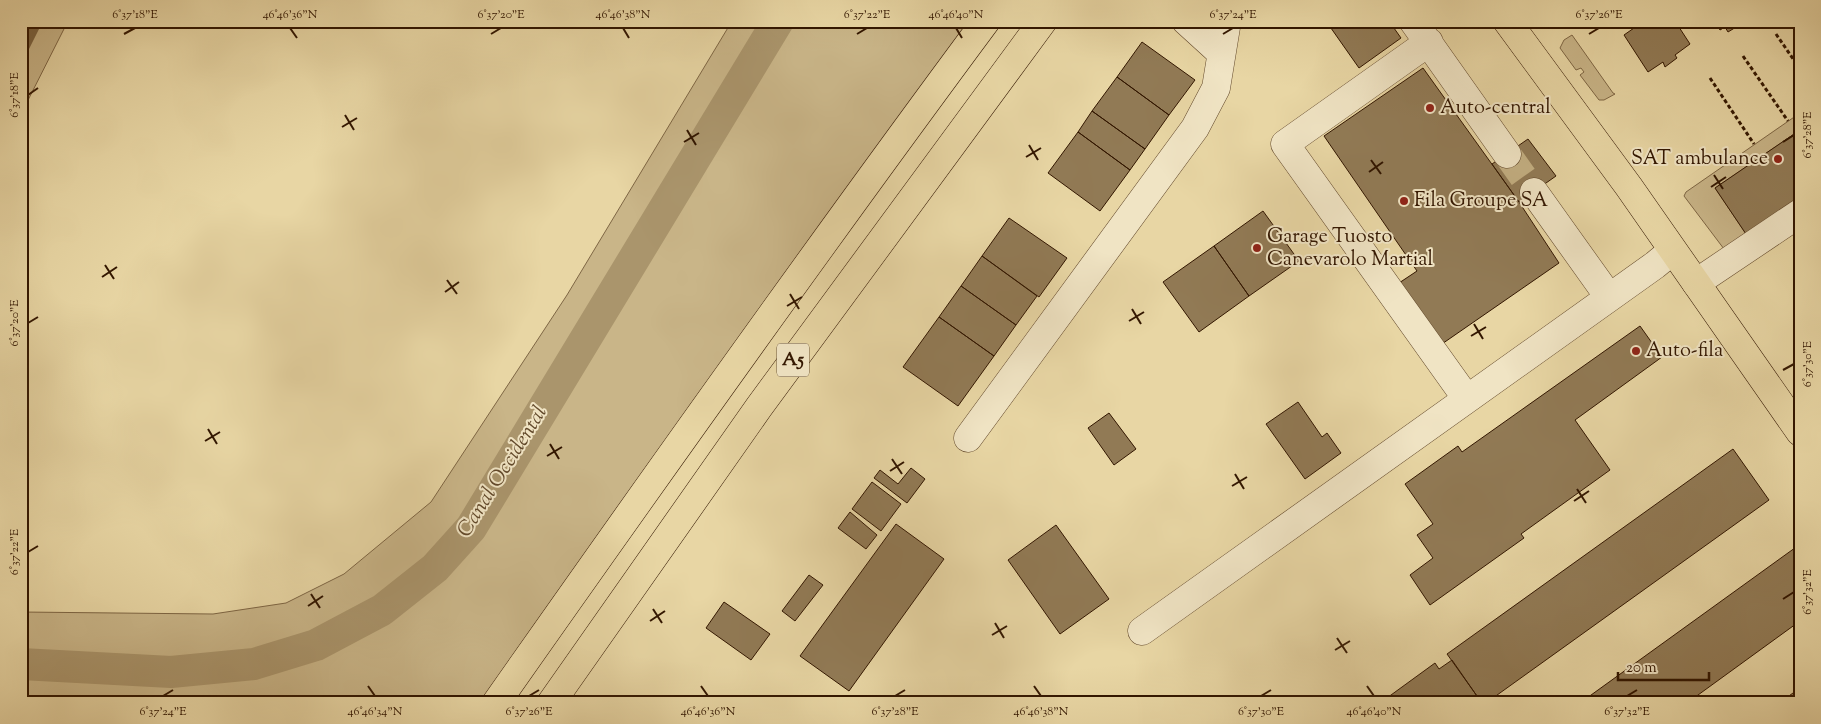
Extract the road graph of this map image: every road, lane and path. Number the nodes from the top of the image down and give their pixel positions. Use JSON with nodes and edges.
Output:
{"nodes":[{"id":1,"x":986,"y":21,"type":"edge"},
{"id":2,"x":1043,"y":21,"type":"edge"},
{"id":3,"x":1186,"y":21,"type":"edge"},
{"id":4,"x":1227,"y":21,"type":"edge"},
{"id":5,"x":1507,"y":21,"type":"edge"},
{"id":6,"x":1421,"y":32,"type":"edge"},
{"id":7,"x":1776,"y":34,"type":"dead end"},
{"id":8,"x":1220,"y":52,"type":"junction"},
{"id":9,"x":1743,"y":56,"type":"dead end"},
{"id":10,"x":1800,"y":69,"type":"edge"},
{"id":11,"x":1710,"y":78,"type":"dead end"},
{"id":12,"x":1788,"y":121,"type":"dead end"},
{"id":13,"x":1754,"y":144,"type":"dead end"},
{"id":14,"x":1507,"y":154,"type":"tunnel mouth"},
{"id":15,"x":1534,"y":192,"type":"tunnel mouth"},
{"id":16,"x":1800,"y":213,"type":"edge"},
{"id":17,"x":1672,"y":251,"type":"junction"},
{"id":18,"x":1696,"y":283,"type":"junction"},
{"id":19,"x":1610,"y":298,"type":"junction"},
{"id":20,"x":1467,"y":399,"type":"junction"},
{"id":21,"x":1800,"y":432,"type":"edge"},
{"id":22,"x":968,"y":438,"type":"dead end"},
{"id":23,"x":1142,"y":631,"type":"dead end"},
{"id":24,"x":496,"y":703,"type":"edge"},
{"id":25,"x":551,"y":703,"type":"edge"}],
"edges":[{"from":1,"to":24,"type":"main road","number":"A5"},
{"from":2,"to":25,"type":"main road","number":"A5"},
{"from":3,"to":8,"type":"lane"},
{"from":4,"to":8,"type":"lane"},
{"from":5,"to":17,"type":"main road"},
{"from":6,"to":14,"type":"lane"},
{"from":6,"to":20,"type":"lane"},
{"from":7,"to":10,"type":"path"},
{"from":8,"to":22,"type":"lane"},
{"from":9,"to":12,"type":"path"},
{"from":11,"to":13,"type":"path"},
{"from":15,"to":19,"type":"lane"},
{"from":16,"to":18,"type":"lane"},
{"from":17,"to":18,"type":"main road"},
{"from":17,"to":19,"type":"lane"},
{"from":18,"to":21,"type":"main road"},
{"from":19,"to":20,"type":"lane"},
{"from":20,"to":23,"type":"lane"}]}
